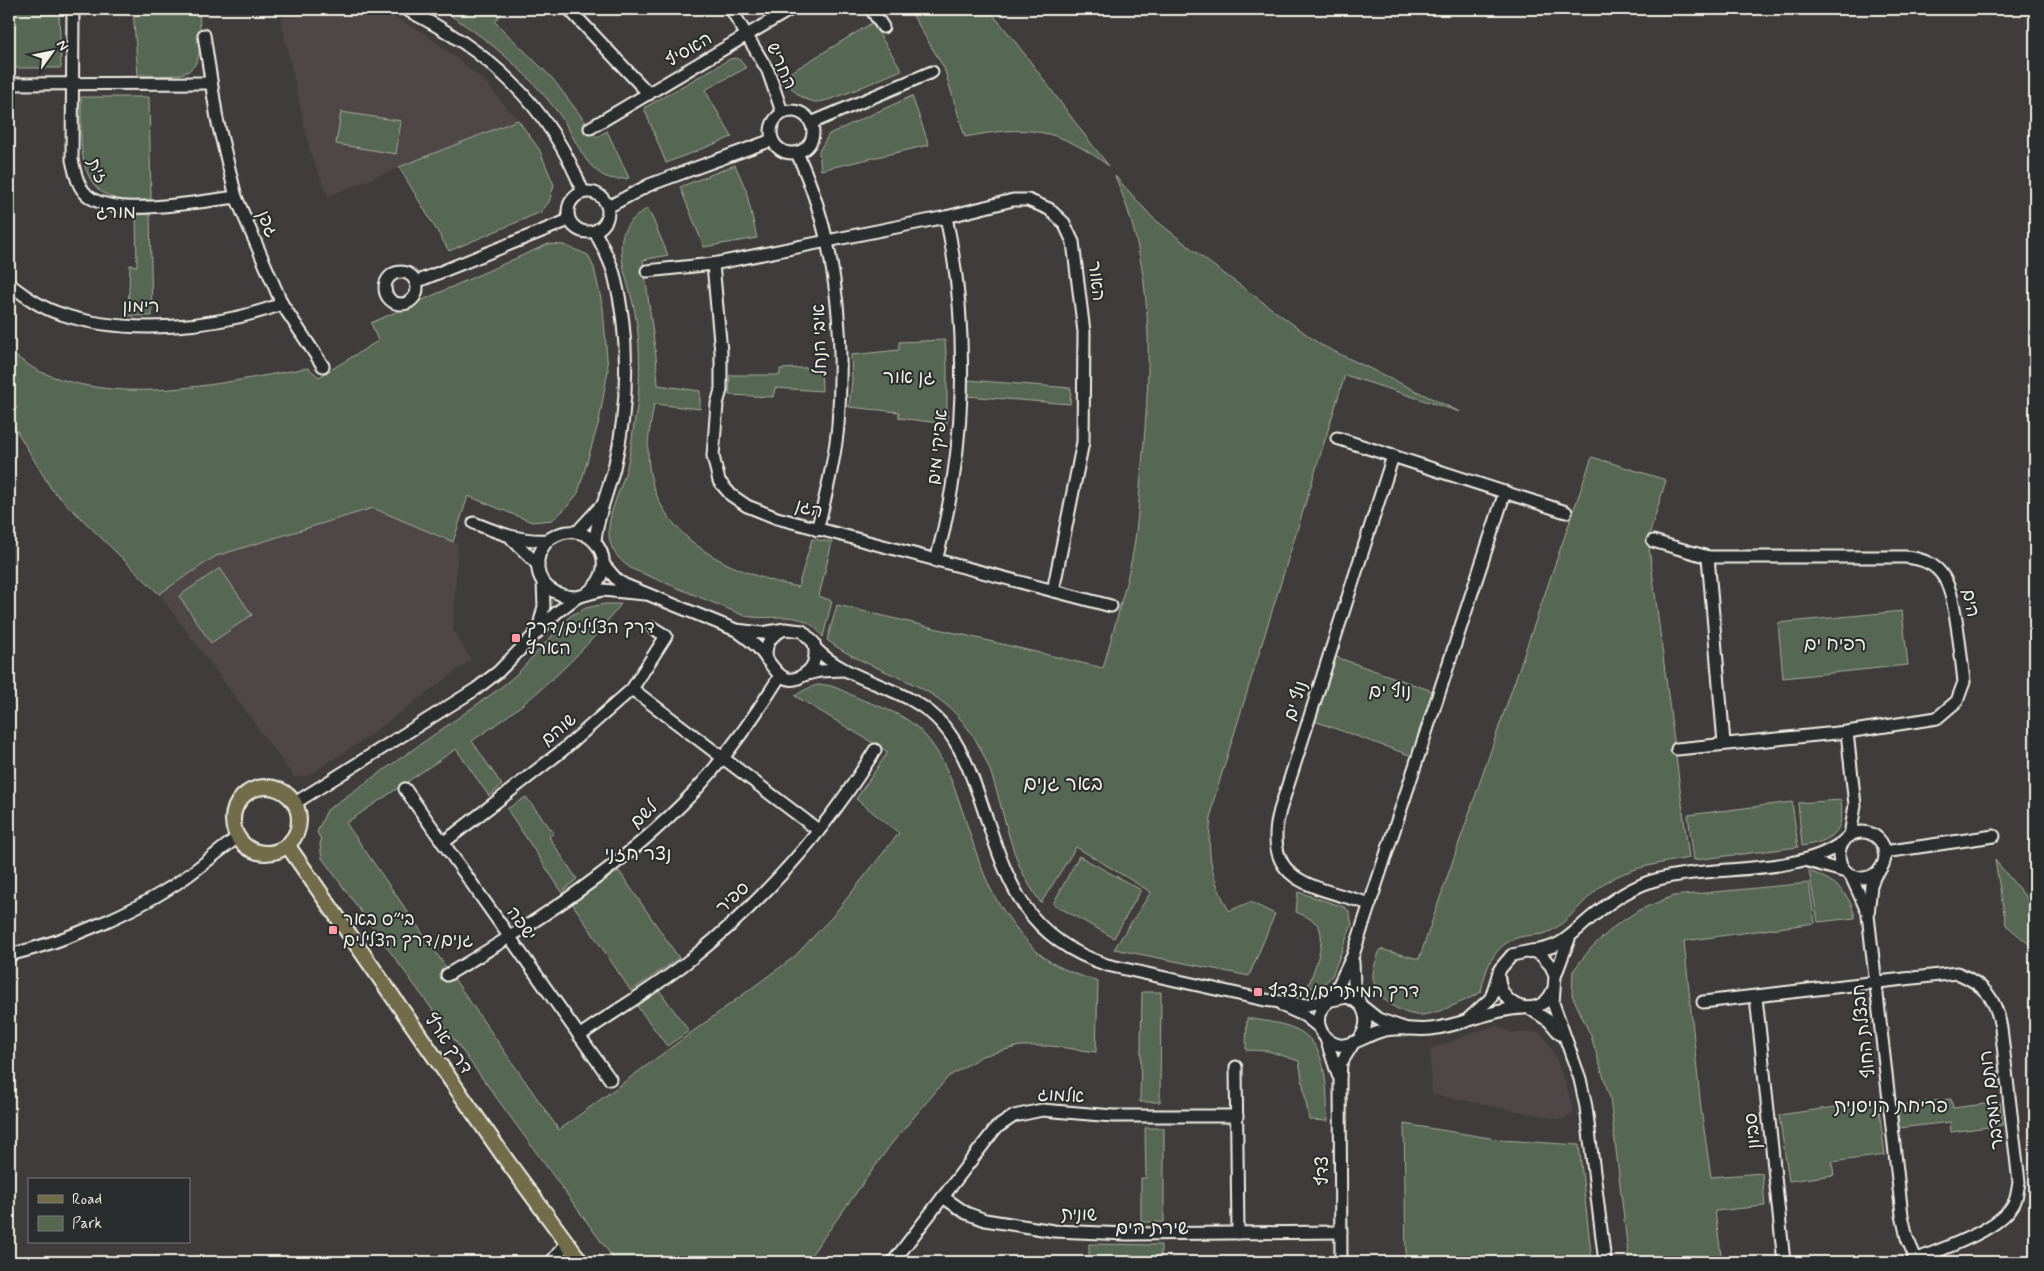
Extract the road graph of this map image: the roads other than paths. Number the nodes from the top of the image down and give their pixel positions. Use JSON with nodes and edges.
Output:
{"nodes":[{"id":1,"x":73,"y":9,"type":"edge"},
{"id":2,"x":405,"y":9,"type":"edge"},
{"id":3,"x":569,"y":9,"type":"edge"},
{"id":4,"x":731,"y":9,"type":"edge"},
{"id":5,"x":791,"y":9,"type":"edge"},
{"id":6,"x":871,"y":9,"type":"edge"},
{"id":7,"x":883,"y":27,"type":"dead end"},
{"id":8,"x":204,"y":35,"type":"dead end"},
{"id":9,"x":748,"y":36,"type":"junction"},
{"id":10,"x":932,"y":72,"type":"dead end"},
{"id":11,"x":210,"y":83,"type":"junction"},
{"id":12,"x":9,"y":84,"type":"edge"},
{"id":13,"x":73,"y":85,"type":"junction"},
{"id":14,"x":648,"y":94,"type":"junction"},
{"id":15,"x":782,"y":112,"type":"junction"},
{"id":16,"x":811,"y":122,"type":"junction"},
{"id":17,"x":590,"y":128,"type":"dead end"},
{"id":18,"x":772,"y":140,"type":"junction"},
{"id":19,"x":797,"y":153,"type":"junction"},
{"id":20,"x":583,"y":192,"type":"junction"},
{"id":21,"x":236,"y":197,"type":"junction"},
{"id":22,"x":608,"y":207,"type":"junction"},
{"id":23,"x":946,"y":217,"type":"junction"},
{"id":24,"x":569,"y":220,"type":"junction"},
{"id":25,"x":596,"y":232,"type":"junction"},
{"id":26,"x":827,"y":241,"type":"junction"},
{"id":27,"x":713,"y":264,"type":"junction"},
{"id":28,"x":647,"y":271,"type":"dead end"},
{"id":29,"x":416,"y":282,"type":"dead end"},
{"id":30,"x":9,"y":284,"type":"edge"},
{"id":31,"x":282,"y":304,"type":"junction"},
{"id":32,"x":323,"y":366,"type":"dead end"},
{"id":33,"x":1337,"y":438,"type":"dead end"},
{"id":34,"x":1394,"y":456,"type":"junction"},
{"id":35,"x":1505,"y":492,"type":"junction"},
{"id":36,"x":603,"y":503,"type":"junction"},
{"id":37,"x":1566,"y":512,"type":"dead end"},
{"id":38,"x":474,"y":523,"type":"dead end"},
{"id":39,"x":817,"y":530,"type":"junction"},
{"id":40,"x":577,"y":532,"type":"junction"},
{"id":41,"x":510,"y":538,"type":"junction"},
{"id":42,"x":548,"y":540,"type":"junction"},
{"id":43,"x":595,"y":541,"type":"junction"},
{"id":44,"x":1653,"y":541,"type":"dead end"},
{"id":45,"x":1708,"y":557,"type":"junction"},
{"id":46,"x":936,"y":561,"type":"junction"},
{"id":47,"x":538,"y":565,"type":"junction"},
{"id":48,"x":604,"y":565,"type":"junction"},
{"id":49,"x":543,"y":582,"type":"junction"},
{"id":50,"x":1053,"y":591,"type":"junction"},
{"id":51,"x":645,"y":594,"type":"junction"},
{"id":52,"x":581,"y":595,"type":"junction"},
{"id":53,"x":1111,"y":606,"type":"dead end"},
{"id":54,"x":653,"y":628,"type":"dead end"},
{"id":55,"x":785,"y":629,"type":"junction"},
{"id":56,"x":736,"y":630,"type":"junction"},
{"id":57,"x":537,"y":634,"type":"junction"},
{"id":58,"x":815,"y":648,"type":"junction"},
{"id":59,"x":767,"y":660,"type":"junction"},
{"id":60,"x":844,"y":670,"type":"junction"},
{"id":61,"x":803,"y":675,"type":"junction"},
{"id":62,"x":780,"y":676,"type":"junction"},
{"id":63,"x":632,"y":689,"type":"junction"},
{"id":64,"x":1847,"y":732,"type":"junction"},
{"id":65,"x":1724,"y":743,"type":"junction"},
{"id":66,"x":1678,"y":749,"type":"dead end"},
{"id":67,"x":875,"y":750,"type":"dead end"},
{"id":68,"x":722,"y":757,"type":"junction"},
{"id":69,"x":405,"y":789,"type":"dead end"},
{"id":70,"x":295,"y":803,"type":"junction"},
{"id":71,"x":1855,"y":805,"type":"junction"},
{"id":72,"x":818,"y":830,"type":"junction"},
{"id":73,"x":1870,"y":834,"type":"junction"},
{"id":74,"x":1994,"y":836,"type":"dead end"},
{"id":75,"x":238,"y":837,"type":"junction"},
{"id":76,"x":1847,"y":838,"type":"junction"},
{"id":77,"x":443,"y":843,"type":"junction"},
{"id":78,"x":288,"y":846,"type":"junction"},
{"id":79,"x":1884,"y":852,"type":"junction"},
{"id":80,"x":1803,"y":861,"type":"junction"},
{"id":81,"x":1876,"y":873,"type":"junction"},
{"id":82,"x":1849,"y":874,"type":"junction"},
{"id":83,"x":1370,"y":904,"type":"junction"},
{"id":84,"x":1868,"y":915,"type":"junction"},
{"id":85,"x":510,"y":938,"type":"junction"},
{"id":86,"x":1568,"y":938,"type":"junction"},
{"id":87,"x":1530,"y":951,"type":"junction"},
{"id":88,"x":9,"y":955,"type":"edge"},
{"id":89,"x":1353,"y":955,"type":"junction"},
{"id":90,"x":447,"y":975,"type":"dead end"},
{"id":91,"x":1498,"y":977,"type":"junction"},
{"id":92,"x":1876,"y":981,"type":"junction"},
{"id":93,"x":1555,"y":982,"type":"junction"},
{"id":94,"x":1756,"y":997,"type":"junction"},
{"id":95,"x":1264,"y":1000,"type":"junction"},
{"id":96,"x":1330,"y":1000,"type":"junction"},
{"id":97,"x":1703,"y":1002,"type":"dead end"},
{"id":98,"x":1361,"y":1006,"type":"junction"},
{"id":99,"x":1526,"y":1008,"type":"junction"},
{"id":100,"x":1466,"y":1021,"type":"junction"},
{"id":101,"x":1320,"y":1028,"type":"junction"},
{"id":102,"x":1407,"y":1029,"type":"junction"},
{"id":103,"x":579,"y":1036,"type":"junction"},
{"id":104,"x":1326,"y":1039,"type":"junction"},
{"id":105,"x":1357,"y":1040,"type":"junction"},
{"id":106,"x":1569,"y":1048,"type":"junction"},
{"id":107,"x":1236,"y":1067,"type":"dead end"},
{"id":108,"x":610,"y":1079,"type":"dead end"},
{"id":109,"x":1340,"y":1079,"type":"junction"},
{"id":110,"x":1237,"y":1116,"type":"junction"},
{"id":111,"x":943,"y":1197,"type":"junction"},
{"id":112,"x":1341,"y":1232,"type":"junction"},
{"id":113,"x":1238,"y":1233,"type":"junction"},
{"id":114,"x":566,"y":1244,"type":"junction"},
{"id":115,"x":1914,"y":1261,"type":"edge"},
{"id":116,"x":552,"y":1262,"type":"edge"},
{"id":117,"x":581,"y":1262,"type":"edge"},
{"id":118,"x":893,"y":1262,"type":"edge"},
{"id":119,"x":1341,"y":1262,"type":"edge"},
{"id":120,"x":1605,"y":1262,"type":"edge"},
{"id":121,"x":1784,"y":1262,"type":"edge"}],
"edges":[{"from":1,"to":13,"type":"street","name":"זית"},
{"from":2,"to":20,"type":"street"},
{"from":3,"to":14,"type":"street"},
{"from":4,"to":9,"type":"street","name":"החריש"},
{"from":5,"to":9,"type":"street","name":"האסיף"},
{"from":6,"to":7,"type":"street"},
{"from":8,"to":11,"type":"street","name":"גפן"},
{"from":9,"to":14,"type":"street","name":"האסיף"},
{"from":9,"to":15,"type":"street","name":"החריש"},
{"from":10,"to":16,"type":"street"},
{"from":11,"to":13,"type":"street"},
{"from":11,"to":21,"type":"street","name":"גפן"},
{"from":12,"to":13,"type":"street"},
{"from":13,"to":21,"type":"street","name":"זית"},
{"from":14,"to":17,"type":"street","name":"האסיף"},
{"from":15,"to":16,"type":"street"},
{"from":15,"to":18,"type":"street"},
{"from":16,"to":19,"type":"street"},
{"from":18,"to":19,"type":"street"},
{"from":18,"to":22,"type":"street"},
{"from":19,"to":26,"type":"street","name":"איבי הנחל"},
{"from":20,"to":22,"type":"street"},
{"from":20,"to":24,"type":"street"},
{"from":21,"to":31,"type":"street","name":"גפן"},
{"from":22,"to":25,"type":"street"},
{"from":23,"to":26,"type":"street","name":"האור"},
{"from":23,"to":46,"type":"street","name":"אפיקי מים"},
{"from":23,"to":50,"type":"street","name":"האור"},
{"from":24,"to":25,"type":"street"},
{"from":24,"to":29,"type":"street"},
{"from":25,"to":36,"type":"street"},
{"from":26,"to":27,"type":"street"},
{"from":26,"to":39,"type":"street","name":"איבי הנחל"},
{"from":27,"to":28,"type":"street"},
{"from":27,"to":39,"type":"street","name":"הגן"},
{"from":30,"to":31,"type":"street","name":"רימון"},
{"from":31,"to":32,"type":"street","name":"גפן"},
{"from":33,"to":34,"type":"street"},
{"from":34,"to":35,"type":"street"},
{"from":34,"to":83,"type":"street","name":"נוף ים"},
{"from":35,"to":37,"type":"street"},
{"from":35,"to":83,"type":"street"},
{"from":36,"to":40,"type":"street"},
{"from":36,"to":43,"type":"street"},
{"from":38,"to":41,"type":"street"},
{"from":39,"to":46,"type":"street","name":"הגן"},
{"from":40,"to":42,"type":"street"},
{"from":40,"to":43,"type":"street"},
{"from":41,"to":42,"type":"street"},
{"from":41,"to":47,"type":"street"},
{"from":42,"to":47,"type":"street"},
{"from":43,"to":48,"type":"street"},
{"from":44,"to":45,"type":"street","name":"הים"},
{"from":45,"to":64,"type":"street","name":"הים"},
{"from":45,"to":65,"type":"street"},
{"from":46,"to":50,"type":"street","name":"הגן"},
{"from":47,"to":49,"type":"street"},
{"from":48,"to":51,"type":"street"},
{"from":48,"to":52,"type":"street"},
{"from":49,"to":52,"type":"street"},
{"from":49,"to":57,"type":"street"},
{"from":50,"to":53,"type":"street","name":"הגן"},
{"from":51,"to":52,"type":"street"},
{"from":51,"to":56,"type":"street"},
{"from":52,"to":57,"type":"street"},
{"from":54,"to":63,"type":"street","name":"שוהם"},
{"from":55,"to":56,"type":"street"},
{"from":55,"to":58,"type":"street"},
{"from":55,"to":59,"type":"street"},
{"from":56,"to":59,"type":"street"},
{"from":57,"to":70,"type":"street"},
{"from":58,"to":60,"type":"street"},
{"from":58,"to":61,"type":"street"},
{"from":59,"to":62,"type":"street"},
{"from":60,"to":61,"type":"street"},
{"from":60,"to":95,"type":"street"},
{"from":61,"to":62,"type":"street"},
{"from":62,"to":68,"type":"street","name":"לשם"},
{"from":63,"to":68,"type":"street"},
{"from":63,"to":77,"type":"street","name":"שוהם"},
{"from":64,"to":65,"type":"street","name":"הים"},
{"from":64,"to":71,"type":"street"},
{"from":65,"to":66,"type":"street","name":"הים"},
{"from":67,"to":72,"type":"street","name":"ספיר"},
{"from":68,"to":72,"type":"street"},
{"from":68,"to":85,"type":"street","name":"לשם"},
{"from":69,"to":77,"type":"street","name":"ישפה"},
{"from":70,"to":75,"type":"main road"},
{"from":70,"to":78,"type":"main road"},
{"from":71,"to":73,"type":"street"},
{"from":71,"to":76,"type":"street"},
{"from":72,"to":103,"type":"street","name":"ספיר"},
{"from":73,"to":76,"type":"street"},
{"from":73,"to":79,"type":"street"},
{"from":74,"to":79,"type":"street"},
{"from":75,"to":78,"type":"main road"},
{"from":75,"to":88,"type":"street"},
{"from":76,"to":80,"type":"street"},
{"from":76,"to":82,"type":"street"},
{"from":77,"to":85,"type":"street","name":"ישפה"},
{"from":78,"to":114,"type":"main road","name":"דרך ארץ"},
{"from":79,"to":81,"type":"street"},
{"from":80,"to":82,"type":"street"},
{"from":80,"to":86,"type":"street"},
{"from":81,"to":82,"type":"street"},
{"from":81,"to":84,"type":"street","name":"חבצלת החוף"},
{"from":82,"to":84,"type":"street","name":"חבצלת החוף"},
{"from":83,"to":89,"type":"street"},
{"from":84,"to":92,"type":"street","name":"חבצלת החוף"},
{"from":85,"to":90,"type":"street","name":"לשם"},
{"from":85,"to":103,"type":"street","name":"ישפה"},
{"from":86,"to":87,"type":"street"},
{"from":86,"to":93,"type":"street"},
{"from":87,"to":91,"type":"street"},
{"from":87,"to":93,"type":"street"},
{"from":89,"to":96,"type":"street"},
{"from":89,"to":98,"type":"street"},
{"from":91,"to":99,"type":"street"},
{"from":91,"to":100,"type":"street"},
{"from":92,"to":94,"type":"street"},
{"from":92,"to":115,"type":"street","name":"חבצלת החוף"},
{"from":92,"to":115,"type":"street","name":"רותם המדבר"},
{"from":93,"to":99,"type":"street"},
{"from":93,"to":106,"type":"street"},
{"from":94,"to":97,"type":"street"},
{"from":94,"to":121,"type":"street","name":"סביון"},
{"from":95,"to":96,"type":"street"},
{"from":95,"to":101,"type":"street"},
{"from":96,"to":98,"type":"street"},
{"from":96,"to":101,"type":"street"},
{"from":98,"to":102,"type":"street"},
{"from":98,"to":105,"type":"street"},
{"from":99,"to":100,"type":"street"},
{"from":99,"to":106,"type":"street"},
{"from":100,"to":102,"type":"street"},
{"from":101,"to":104,"type":"street"},
{"from":102,"to":105,"type":"street"},
{"from":103,"to":108,"type":"street","name":"ישפה"},
{"from":104,"to":105,"type":"street"},
{"from":104,"to":109,"type":"street","name":"צדף"},
{"from":105,"to":109,"type":"street","name":"צדף"},
{"from":106,"to":120,"type":"street"},
{"from":107,"to":110,"type":"street"},
{"from":109,"to":112,"type":"street","name":"צדף"},
{"from":110,"to":111,"type":"street","name":"אלמוג"},
{"from":110,"to":113,"type":"street"},
{"from":111,"to":113,"type":"street","name":"שונית"},
{"from":111,"to":118,"type":"street","name":"אלמוג"},
{"from":112,"to":113,"type":"street","name":"שונית"},
{"from":112,"to":119,"type":"street","name":"צדף"},
{"from":114,"to":116,"type":"street"},
{"from":114,"to":117,"type":"main road","name":"דרך ארץ"}]}
